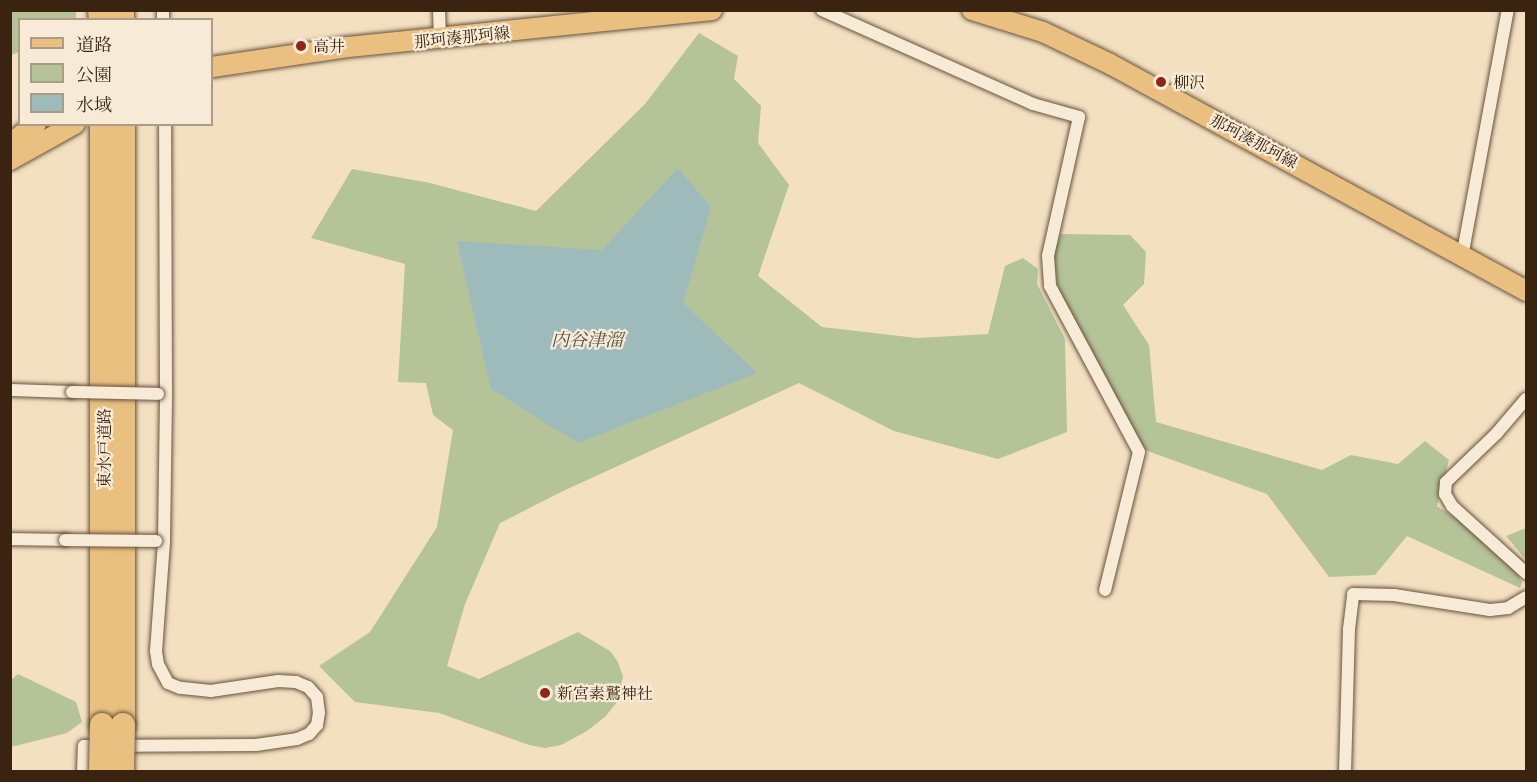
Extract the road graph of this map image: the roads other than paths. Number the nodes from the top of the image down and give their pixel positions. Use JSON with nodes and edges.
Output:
{"nodes":[{"id":1,"x":439,"y":10,"type":"edge"},
{"id":2,"x":712,"y":10,"type":"edge"},
{"id":3,"x":822,"y":10,"type":"edge"},
{"id":4,"x":972,"y":10,"type":"edge"},
{"id":5,"x":1508,"y":10,"type":"edge"},
{"id":6,"x":440,"y":39,"type":"junction"},
{"id":7,"x":213,"y":67,"type":"edge"},
{"id":8,"x":33,"y":126,"type":"edge"},
{"id":9,"x":71,"y":126,"type":"edge"},
{"id":10,"x":102,"y":126,"type":"edge"},
{"id":11,"x":123,"y":126,"type":"edge"},
{"id":12,"x":165,"y":126,"type":"edge"},
{"id":13,"x":10,"y":144,"type":"edge"},
{"id":14,"x":10,"y":160,"type":"edge"},
{"id":15,"x":1462,"y":257,"type":"junction"},
{"id":16,"x":1527,"y":291,"type":"edge"},
{"id":17,"x":10,"y":390,"type":"edge"},
{"id":18,"x":162,"y":394,"type":"junction"},
{"id":19,"x":1527,"y":399,"type":"edge"},
{"id":20,"x":10,"y":539,"type":"edge"},
{"id":21,"x":160,"y":541,"type":"junction"},
{"id":22,"x":1527,"y":573,"type":"edge"},
{"id":23,"x":1105,"y":590,"type":"dead end"},
{"id":24,"x":1527,"y":597,"type":"edge"},
{"id":25,"x":113,"y":725,"type":"junction"},
{"id":26,"x":83,"y":771,"type":"edge"},
{"id":27,"x":101,"y":771,"type":"edge"},
{"id":28,"x":122,"y":771,"type":"edge"},
{"id":29,"x":1345,"y":771,"type":"edge"}],
"edges":[{"from":1,"to":6,"type":"street"},
{"from":2,"to":6,"type":"main road","name":"那珂湊那珂線"},
{"from":3,"to":23,"type":"street"},
{"from":4,"to":15,"type":"main road","name":"那珂湊那珂線"},
{"from":5,"to":15,"type":"street"},
{"from":6,"to":7,"type":"main road","name":"那珂湊那珂線"},
{"from":8,"to":13,"type":"main road"},
{"from":9,"to":14,"type":"main road"},
{"from":10,"to":25,"type":"highway","name":"東水戸道路"},
{"from":11,"to":25,"type":"highway","name":"東水戸道路"},
{"from":12,"to":18,"type":"street"},
{"from":15,"to":16,"type":"main road","name":"那珂湊那珂線"},
{"from":17,"to":18,"type":"street","bridge":true},
{"from":18,"to":21,"type":"street"},
{"from":19,"to":22,"type":"street"},
{"from":20,"to":21,"type":"street","bridge":true},
{"from":21,"to":26,"type":"street"},
{"from":24,"to":29,"type":"street"},
{"from":25,"to":27,"type":"highway","name":"東水戸道路","bridge":true},
{"from":25,"to":28,"type":"highway","name":"東水戸道路","bridge":true}]}
